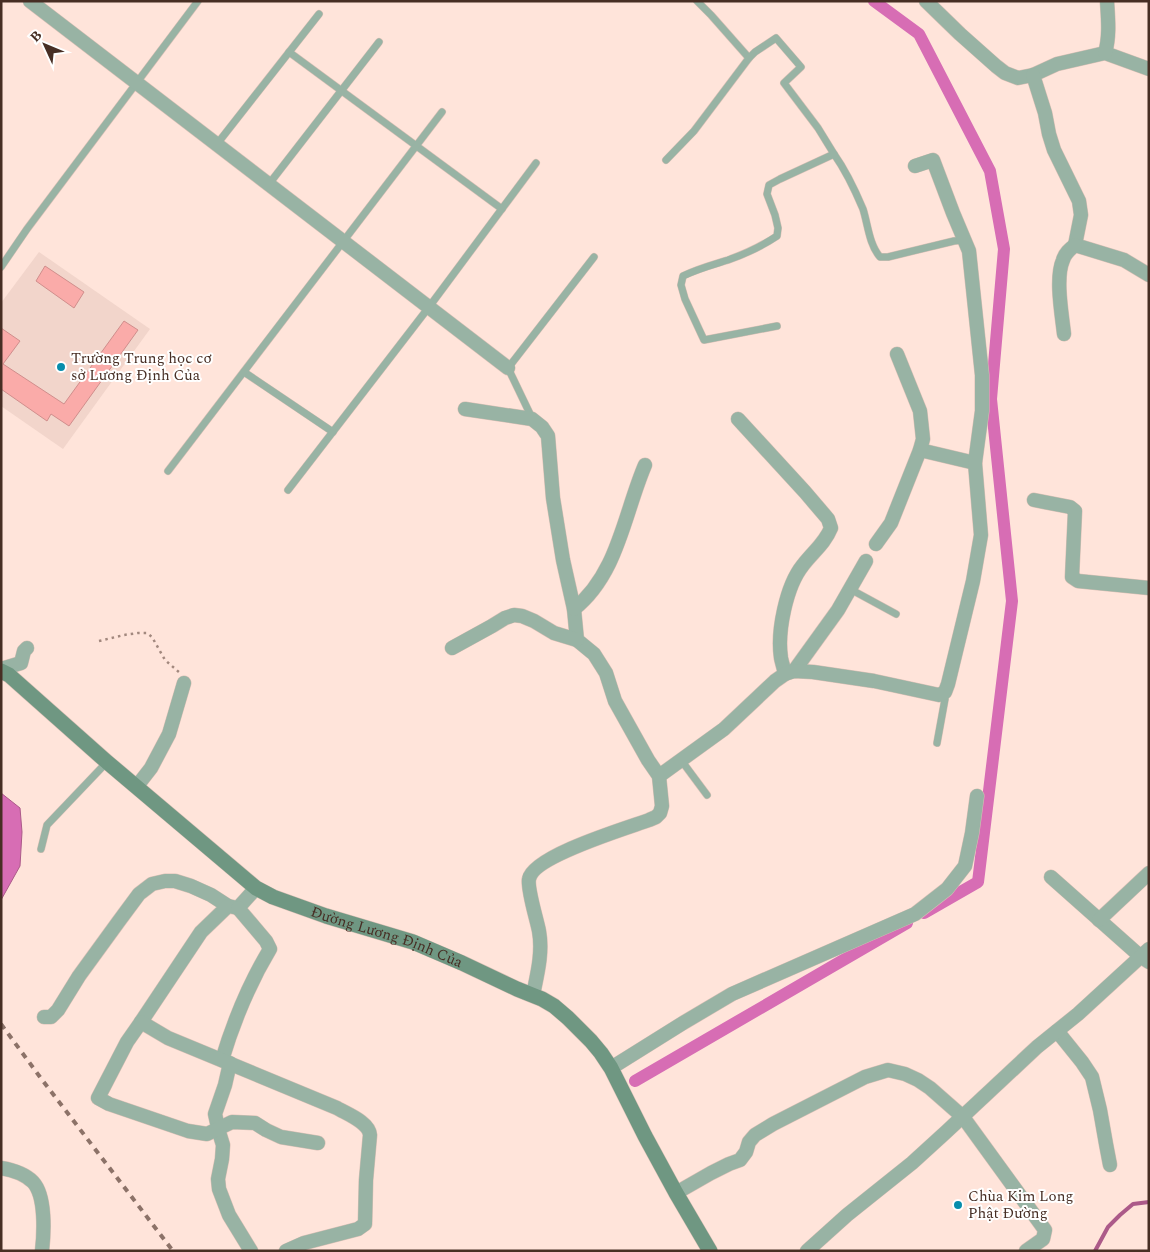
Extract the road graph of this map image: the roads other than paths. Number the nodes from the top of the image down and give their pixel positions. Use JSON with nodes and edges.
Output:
{"nodes":[{"id":1,"x":30,"y":1,"type":"edge"},
{"id":2,"x":198,"y":1,"type":"edge"},
{"id":3,"x":698,"y":1,"type":"edge"},
{"id":4,"x":926,"y":1,"type":"edge"},
{"id":5,"x":1107,"y":1,"type":"edge"},
{"id":6,"x":319,"y":14,"type":"dead end"},
{"id":7,"x":379,"y":42,"type":"dead end"},
{"id":8,"x":289,"y":52,"type":"junction"},
{"id":9,"x":1104,"y":53,"type":"junction"},
{"id":10,"x":749,"y":58,"type":"junction"},
{"id":11,"x":1149,"y":69,"type":"edge"},
{"id":12,"x":1033,"y":74,"type":"junction"},
{"id":13,"x":136,"y":82,"type":"junction"},
{"id":14,"x":342,"y":90,"type":"junction"},
{"id":15,"x":442,"y":112,"type":"dead end"},
{"id":16,"x":217,"y":144,"type":"junction"},
{"id":17,"x":416,"y":146,"type":"junction"},
{"id":18,"x":834,"y":154,"type":"junction"},
{"id":19,"x":666,"y":160,"type":"dead end"},
{"id":20,"x":536,"y":163,"type":"dead end"},
{"id":21,"x":915,"y":166,"type":"dead end"},
{"id":22,"x":269,"y":184,"type":"junction"},
{"id":23,"x":502,"y":209,"type":"junction"},
{"id":24,"x":965,"y":240,"type":"junction"},
{"id":25,"x":343,"y":242,"type":"junction"},
{"id":26,"x":1075,"y":245,"type":"junction"},
{"id":27,"x":594,"y":257,"type":"dead end"},
{"id":28,"x":1,"y":267,"type":"edge"},
{"id":29,"x":1149,"y":275,"type":"edge"},
{"id":30,"x":428,"y":308,"type":"junction"},
{"id":31,"x":777,"y":326,"type":"dead end"},
{"id":32,"x":1064,"y":334,"type":"dead end"},
{"id":33,"x":897,"y":354,"type":"dead end"},
{"id":34,"x":508,"y":368,"type":"junction"},
{"id":35,"x":244,"y":372,"type":"junction"},
{"id":36,"x":465,"y":409,"type":"dead end"},
{"id":37,"x":532,"y":419,"type":"junction"},
{"id":38,"x":738,"y":419,"type":"dead end"},
{"id":39,"x":333,"y":432,"type":"junction"},
{"id":40,"x":920,"y":450,"type":"junction"},
{"id":41,"x":975,"y":463,"type":"junction"},
{"id":42,"x":645,"y":465,"type":"dead end"},
{"id":43,"x":168,"y":471,"type":"dead end"},
{"id":44,"x":288,"y":490,"type":"dead end"},
{"id":45,"x":1034,"y":500,"type":"dead end"},
{"id":46,"x":876,"y":544,"type":"dead end"},
{"id":47,"x":866,"y":561,"type":"dead end"},
{"id":48,"x":1149,"y":588,"type":"edge"},
{"id":49,"x":850,"y":589,"type":"junction"},
{"id":50,"x":574,"y":609,"type":"junction"},
{"id":51,"x":896,"y":614,"type":"dead end"},
{"id":52,"x":577,"y":640,"type":"junction"},
{"id":53,"x":27,"y":648,"type":"dead end"},
{"id":54,"x":452,"y":648,"type":"dead end"},
{"id":55,"x":1,"y":670,"type":"edge"},
{"id":56,"x":790,"y":672,"type":"junction"},
{"id":57,"x":184,"y":683,"type":"road end"},
{"id":58,"x":945,"y":692,"type":"junction"},
{"id":59,"x":937,"y":743,"type":"dead end"},
{"id":60,"x":681,"y":760,"type":"junction"},
{"id":61,"x":107,"y":762,"type":"junction"},
{"id":62,"x":659,"y":776,"type":"junction"},
{"id":63,"x":137,"y":786,"type":"junction"},
{"id":64,"x":707,"y":795,"type":"dead end"},
{"id":65,"x":977,"y":796,"type":"dead end"},
{"id":66,"x":41,"y":849,"type":"dead end"},
{"id":67,"x":1149,"y":873,"type":"edge"},
{"id":68,"x":1051,"y":877,"type":"dead end"},
{"id":69,"x":256,"y":888,"type":"junction"},
{"id":70,"x":233,"y":907,"type":"junction"},
{"id":71,"x":1099,"y":920,"type":"junction"},
{"id":72,"x":1146,"y":956,"type":"edge"},
{"id":73,"x":533,"y":995,"type":"junction"},
{"id":74,"x":44,"y":1017,"type":"dead end"},
{"id":75,"x":141,"y":1022,"type":"junction"},
{"id":76,"x":1057,"y":1031,"type":"junction"},
{"id":77,"x":226,"y":1062,"type":"junction"},
{"id":78,"x":612,"y":1068,"type":"junction"},
{"id":79,"x":963,"y":1117,"type":"junction"},
{"id":80,"x":218,"y":1128,"type":"junction"},
{"id":81,"x":318,"y":1143,"type":"dead end"},
{"id":82,"x":1110,"y":1165,"type":"dead end"},
{"id":83,"x":1,"y":1168,"type":"edge"},
{"id":84,"x":676,"y":1193,"type":"junction"},
{"id":85,"x":42,"y":1251,"type":"edge"},
{"id":86,"x":251,"y":1251,"type":"edge"},
{"id":87,"x":286,"y":1251,"type":"edge"},
{"id":88,"x":710,"y":1251,"type":"edge"},
{"id":89,"x":807,"y":1251,"type":"edge"},
{"id":90,"x":1026,"y":1251,"type":"edge"}],
"edges":[{"from":1,"to":13,"type":"street"},
{"from":2,"to":13,"type":"lane"},
{"from":3,"to":10,"type":"lane"},
{"from":4,"to":12,"type":"street"},
{"from":5,"to":9,"type":"street"},
{"from":6,"to":8,"type":"lane"},
{"from":7,"to":14,"type":"lane"},
{"from":8,"to":14,"type":"lane"},
{"from":8,"to":16,"type":"lane"},
{"from":9,"to":11,"type":"street"},
{"from":9,"to":12,"type":"street"},
{"from":10,"to":18,"type":"lane"},
{"from":10,"to":19,"type":"lane"},
{"from":12,"to":26,"type":"street"},
{"from":13,"to":16,"type":"street"},
{"from":13,"to":28,"type":"lane"},
{"from":14,"to":17,"type":"lane"},
{"from":14,"to":22,"type":"lane"},
{"from":15,"to":17,"type":"lane"},
{"from":16,"to":22,"type":"street"},
{"from":17,"to":23,"type":"lane"},
{"from":17,"to":25,"type":"lane"},
{"from":18,"to":24,"type":"lane"},
{"from":18,"to":31,"type":"lane"},
{"from":20,"to":23,"type":"lane"},
{"from":21,"to":24,"type":"street"},
{"from":22,"to":25,"type":"street"},
{"from":23,"to":30,"type":"lane"},
{"from":24,"to":41,"type":"street"},
{"from":25,"to":30,"type":"street"},
{"from":25,"to":35,"type":"lane"},
{"from":26,"to":29,"type":"street"},
{"from":26,"to":32,"type":"street"},
{"from":27,"to":34,"type":"lane"},
{"from":30,"to":34,"type":"street"},
{"from":30,"to":39,"type":"lane"},
{"from":33,"to":40,"type":"street"},
{"from":34,"to":37,"type":"lane"},
{"from":35,"to":39,"type":"lane"},
{"from":35,"to":43,"type":"lane"},
{"from":36,"to":37,"type":"street"},
{"from":37,"to":50,"type":"street"},
{"from":38,"to":56,"type":"street"},
{"from":39,"to":44,"type":"lane"},
{"from":40,"to":41,"type":"street"},
{"from":40,"to":46,"type":"street"},
{"from":41,"to":58,"type":"street"},
{"from":42,"to":50,"type":"street"},
{"from":45,"to":48,"type":"street"},
{"from":47,"to":49,"type":"street"},
{"from":49,"to":51,"type":"lane"},
{"from":49,"to":56,"type":"street"},
{"from":50,"to":52,"type":"street"},
{"from":52,"to":54,"type":"street"},
{"from":52,"to":62,"type":"street"},
{"from":53,"to":55,"type":"street"},
{"from":55,"to":61,"type":"street","name":"Đường Lương Định Của"},
{"from":56,"to":58,"type":"street"},
{"from":56,"to":60,"type":"street"},
{"from":57,"to":63,"type":"street"},
{"from":58,"to":59,"type":"lane"},
{"from":60,"to":62,"type":"street"},
{"from":60,"to":64,"type":"lane"},
{"from":61,"to":63,"type":"street","name":"Đường Lương Định Của"},
{"from":61,"to":66,"type":"lane"},
{"from":62,"to":73,"type":"street"},
{"from":63,"to":69,"type":"street","name":"Đường Lương Định Của"},
{"from":65,"to":78,"type":"street"},
{"from":67,"to":71,"type":"street"},
{"from":68,"to":71,"type":"street"},
{"from":69,"to":70,"type":"street"},
{"from":69,"to":73,"type":"street","name":"Đường Lương Định Của"},
{"from":70,"to":74,"type":"street"},
{"from":70,"to":75,"type":"street"},
{"from":70,"to":77,"type":"street"},
{"from":71,"to":72,"type":"street"},
{"from":72,"to":76,"type":"street"},
{"from":73,"to":78,"type":"street","name":"Đường Lương Định Của"},
{"from":75,"to":77,"type":"street"},
{"from":75,"to":80,"type":"street"},
{"from":76,"to":79,"type":"street"},
{"from":76,"to":82,"type":"street"},
{"from":77,"to":80,"type":"street"},
{"from":77,"to":87,"type":"street"},
{"from":78,"to":84,"type":"street","name":"Đường Lương Định Của"},
{"from":79,"to":84,"type":"street"},
{"from":79,"to":89,"type":"street"},
{"from":79,"to":90,"type":"street"},
{"from":80,"to":81,"type":"street"},
{"from":80,"to":86,"type":"street"},
{"from":83,"to":85,"type":"street"},
{"from":84,"to":88,"type":"street","name":"Đường Lương Định Của"}]}
